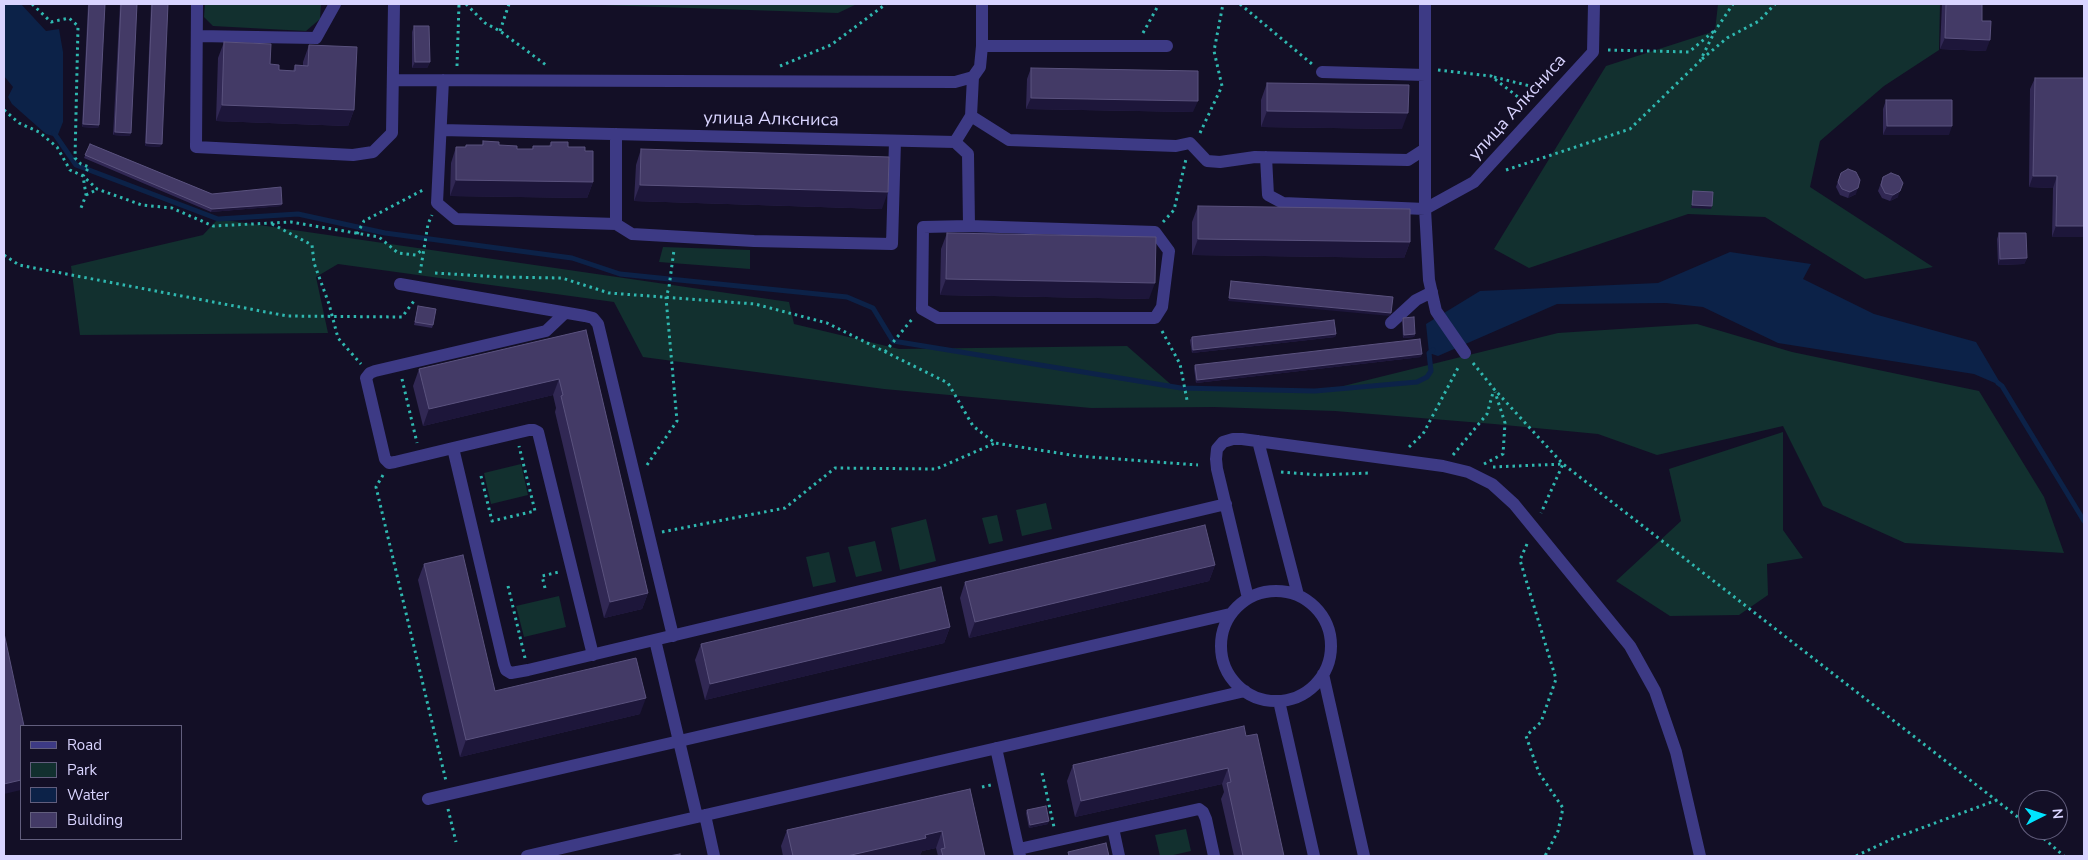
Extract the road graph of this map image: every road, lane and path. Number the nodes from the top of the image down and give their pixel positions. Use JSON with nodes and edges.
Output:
{"nodes":[{"id":1,"x":32,"y":4,"type":"edge"},
{"id":2,"x":197,"y":4,"type":"edge"},
{"id":3,"x":335,"y":4,"type":"edge"},
{"id":4,"x":394,"y":4,"type":"edge"},
{"id":5,"x":459,"y":4,"type":"edge"},
{"id":6,"x":466,"y":4,"type":"edge"},
{"id":7,"x":509,"y":4,"type":"edge"},
{"id":8,"x":886,"y":4,"type":"edge"},
{"id":9,"x":982,"y":4,"type":"edge"},
{"id":10,"x":1159,"y":4,"type":"edge"},
{"id":11,"x":1223,"y":4,"type":"edge"},
{"id":12,"x":1240,"y":4,"type":"edge"},
{"id":13,"x":1425,"y":4,"type":"edge"},
{"id":14,"x":1594,"y":4,"type":"edge"},
{"id":15,"x":1733,"y":4,"type":"edge"},
{"id":16,"x":1775,"y":4,"type":"edge"},
{"id":17,"x":500,"y":30,"type":"junction"},
{"id":18,"x":1715,"y":31,"type":"junction"},
{"id":19,"x":197,"y":36,"type":"junction"},
{"id":20,"x":982,"y":46,"type":"junction"},
{"id":21,"x":1135,"y":46,"type":"junction"},
{"id":22,"x":1167,"y":46,"type":"dead end"},
{"id":23,"x":1586,"y":59,"type":"junction"},
{"id":24,"x":1700,"y":61,"type":"junction"},
{"id":25,"x":773,"y":69,"type":"dead end"},
{"id":26,"x":1425,"y":71,"type":"junction"},
{"id":27,"x":1322,"y":72,"type":"joint"},
{"id":28,"x":456,"y":74,"type":"dead end"},
{"id":29,"x":1491,"y":76,"type":"junction"},
{"id":30,"x":973,"y":78,"type":"junction"},
{"id":31,"x":394,"y":80,"type":"junction"},
{"id":32,"x":443,"y":80,"type":"junction"},
{"id":33,"x":568,"y":81,"type":"junction"},
{"id":34,"x":1548,"y":81,"type":"dead end"},
{"id":35,"x":4,"y":110,"type":"edge"},
{"id":36,"x":1537,"y":113,"type":"junction"},
{"id":37,"x":971,"y":116,"type":"junction"},
{"id":38,"x":441,"y":130,"type":"junction"},
{"id":39,"x":616,"y":134,"type":"junction"},
{"id":40,"x":895,"y":141,"type":"junction"},
{"id":41,"x":955,"y":142,"type":"junction"},
{"id":42,"x":1190,"y":142,"type":"junction"},
{"id":43,"x":1425,"y":149,"type":"junction"},
{"id":44,"x":1266,"y":157,"type":"junction"},
{"id":45,"x":1501,"y":172,"type":"dead end"},
{"id":46,"x":83,"y":176,"type":"junction"},
{"id":47,"x":438,"y":181,"type":"junction"},
{"id":48,"x":97,"y":190,"type":"junction"},
{"id":49,"x":86,"y":195,"type":"junction"},
{"id":50,"x":81,"y":208,"type":"dead end"},
{"id":51,"x":1426,"y":209,"type":"junction"},
{"id":52,"x":271,"y":223,"type":"junction"},
{"id":53,"x":428,"y":224,"type":"dead end"},
{"id":54,"x":616,"y":224,"type":"junction"},
{"id":55,"x":969,"y":226,"type":"junction"},
{"id":56,"x":1155,"y":232,"type":"junction"},
{"id":57,"x":357,"y":234,"type":"junction"},
{"id":58,"x":676,"y":237,"type":"junction"},
{"id":59,"x":424,"y":248,"type":"junction"},
{"id":60,"x":4,"y":255,"type":"edge"},
{"id":61,"x":420,"y":272,"type":"junction"},
{"id":62,"x":400,"y":284,"type":"dead end"},
{"id":63,"x":417,"y":287,"type":"junction"},
{"id":64,"x":1432,"y":292,"type":"junction"},
{"id":65,"x":666,"y":298,"type":"junction"},
{"id":66,"x":922,"y":309,"type":"junction"},
{"id":67,"x":565,"y":313,"type":"junction"},
{"id":68,"x":332,"y":316,"type":"junction"},
{"id":69,"x":1156,"y":318,"type":"junction"},
{"id":70,"x":1391,"y":323,"type":"dead end"},
{"id":71,"x":885,"y":352,"type":"junction"},
{"id":72,"x":1465,"y":353,"type":"joint"},
{"id":73,"x":399,"y":366,"type":"junction"},
{"id":74,"x":370,"y":373,"type":"junction"},
{"id":75,"x":1494,"y":389,"type":"junction"},
{"id":76,"x":1187,"y":400,"type":"dead end"},
{"id":77,"x":516,"y":433,"type":"junction"},
{"id":78,"x":1258,"y":441,"type":"junction"},
{"id":79,"x":996,"y":443,"type":"junction"},
{"id":80,"x":453,"y":448,"type":"junction"},
{"id":81,"x":420,"y":456,"type":"junction"},
{"id":82,"x":389,"y":462,"type":"junction"},
{"id":83,"x":1563,"y":464,"type":"junction"},
{"id":84,"x":1198,"y":465,"type":"dead end"},
{"id":85,"x":1444,"y":466,"type":"junction"},
{"id":86,"x":481,"y":476,"type":"dead end"},
{"id":87,"x":636,"y":482,"type":"junction"},
{"id":88,"x":1226,"y":504,"type":"junction"},
{"id":89,"x":1534,"y":528,"type":"junction"},
{"id":90,"x":649,"y":535,"type":"junction"},
{"id":91,"x":572,"y":569,"type":"junction"},
{"id":92,"x":508,"y":586,"type":"dead end"},
{"id":93,"x":545,"y":588,"type":"dead end"},
{"id":94,"x":1298,"y":595,"type":"junction"},
{"id":95,"x":1248,"y":598,"type":"junction"},
{"id":96,"x":1230,"y":614,"type":"junction"},
{"id":97,"x":673,"y":636,"type":"junction"},
{"id":98,"x":655,"y":640,"type":"junction"},
{"id":99,"x":592,"y":655,"type":"junction"},
{"id":100,"x":528,"y":670,"type":"junction"},
{"id":101,"x":1323,"y":674,"type":"junction"},
{"id":102,"x":1245,"y":691,"type":"junction"},
{"id":103,"x":1279,"y":700,"type":"junction"},
{"id":104,"x":679,"y":741,"type":"junction"},
{"id":105,"x":996,"y":748,"type":"junction"},
{"id":106,"x":1042,"y":774,"type":"dead end"},
{"id":107,"x":447,"y":794,"type":"junction"},
{"id":108,"x":428,"y":799,"type":"dead end"},
{"id":109,"x":1998,"y":800,"type":"junction"},
{"id":110,"x":701,"y":816,"type":"junction"},
{"id":111,"x":2018,"y":817,"type":"edge"},
{"id":112,"x":1113,"y":828,"type":"junction"},
{"id":113,"x":2046,"y":840,"type":"edge"},
{"id":114,"x":1057,"y":841,"type":"junction"},
{"id":115,"x":456,"y":842,"type":"dead end"},
{"id":116,"x":1020,"y":853,"type":"edge"},
{"id":117,"x":527,"y":856,"type":"edge"},
{"id":118,"x":714,"y":856,"type":"edge"},
{"id":119,"x":1119,"y":856,"type":"edge"},
{"id":120,"x":1214,"y":856,"type":"edge"},
{"id":121,"x":1314,"y":856,"type":"edge"},
{"id":122,"x":1364,"y":856,"type":"edge"},
{"id":123,"x":1544,"y":856,"type":"edge"},
{"id":124,"x":1700,"y":856,"type":"edge"},
{"id":125,"x":1856,"y":856,"type":"edge"},
{"id":126,"x":2064,"y":856,"type":"edge"}],
"edges":[{"from":1,"to":46,"type":"path"},
{"from":2,"to":19,"type":"street"},
{"from":3,"to":19,"type":"street"},
{"from":4,"to":31,"type":"street"},
{"from":5,"to":28,"type":"path"},
{"from":6,"to":17,"type":"path"},
{"from":7,"to":17,"type":"path"},
{"from":8,"to":25,"type":"path"},
{"from":9,"to":20,"type":"street"},
{"from":10,"to":21,"type":"path"},
{"from":11,"to":42,"type":"path"},
{"from":12,"to":27,"type":"path"},
{"from":13,"to":26,"type":"street"},
{"from":14,"to":23,"type":"street","name":"улица Алксниса"},
{"from":15,"to":18,"type":"path"},
{"from":16,"to":24,"type":"path"},
{"from":17,"to":33,"type":"path"},
{"from":18,"to":23,"type":"path"},
{"from":18,"to":24,"type":"path"},
{"from":19,"to":31,"type":"street"},
{"from":20,"to":21,"type":"street"},
{"from":20,"to":30,"type":"street"},
{"from":21,"to":22,"type":"street"},
{"from":23,"to":36,"type":"street","name":"улица Алксниса"},
{"from":24,"to":45,"type":"path"},
{"from":26,"to":27,"type":"street"},
{"from":26,"to":29,"type":"path"},
{"from":26,"to":43,"type":"street"},
{"from":29,"to":34,"type":"path"},
{"from":29,"to":36,"type":"path"},
{"from":30,"to":33,"type":"street"},
{"from":30,"to":37,"type":"street"},
{"from":31,"to":32,"type":"street"},
{"from":32,"to":33,"type":"street"},
{"from":32,"to":38,"type":"street"},
{"from":35,"to":46,"type":"path"},
{"from":36,"to":51,"type":"street","name":"улица Алксниса"},
{"from":37,"to":41,"type":"street"},
{"from":37,"to":42,"type":"street"},
{"from":38,"to":39,"type":"street","name":"улица Алксниса"},
{"from":38,"to":47,"type":"street"},
{"from":39,"to":40,"type":"street","name":"улица Алксниса"},
{"from":39,"to":54,"type":"street"},
{"from":40,"to":41,"type":"street","name":"улица Алксниса"},
{"from":40,"to":58,"type":"street"},
{"from":41,"to":55,"type":"street"},
{"from":42,"to":44,"type":"street"},
{"from":42,"to":56,"type":"path"},
{"from":43,"to":44,"type":"street"},
{"from":43,"to":51,"type":"street"},
{"from":44,"to":51,"type":"street"},
{"from":46,"to":48,"type":"path"},
{"from":46,"to":49,"type":"path"},
{"from":47,"to":54,"type":"street"},
{"from":47,"to":57,"type":"path"},
{"from":48,"to":49,"type":"path"},
{"from":48,"to":52,"type":"path"},
{"from":49,"to":50,"type":"path"},
{"from":51,"to":64,"type":"street"},
{"from":52,"to":57,"type":"path"},
{"from":52,"to":68,"type":"path"},
{"from":53,"to":59,"type":"path"},
{"from":54,"to":58,"type":"street"},
{"from":55,"to":56,"type":"street"},
{"from":55,"to":66,"type":"street"},
{"from":56,"to":69,"type":"street"},
{"from":57,"to":59,"type":"path"},
{"from":58,"to":65,"type":"path"},
{"from":59,"to":61,"type":"path"},
{"from":60,"to":68,"type":"path"},
{"from":61,"to":63,"type":"path"},
{"from":61,"to":65,"type":"path"},
{"from":62,"to":63,"type":"street"},
{"from":63,"to":67,"type":"street"},
{"from":63,"to":68,"type":"path"},
{"from":64,"to":70,"type":"street"},
{"from":64,"to":72,"type":"street"},
{"from":65,"to":71,"type":"path"},
{"from":65,"to":87,"type":"path"},
{"from":66,"to":69,"type":"street"},
{"from":66,"to":71,"type":"path"},
{"from":67,"to":73,"type":"street"},
{"from":67,"to":87,"type":"street"},
{"from":68,"to":74,"type":"path"},
{"from":69,"to":76,"type":"path"},
{"from":71,"to":79,"type":"path"},
{"from":72,"to":75,"type":"path"},
{"from":73,"to":74,"type":"street"},
{"from":73,"to":81,"type":"path"},
{"from":74,"to":82,"type":"street"},
{"from":75,"to":83,"type":"path"},
{"from":75,"to":83,"type":"path"},
{"from":75,"to":85,"type":"path"},
{"from":77,"to":80,"type":"street"},
{"from":77,"to":86,"type":"path"},
{"from":77,"to":91,"type":"street"},
{"from":78,"to":85,"type":"street"},
{"from":78,"to":88,"type":"street"},
{"from":78,"to":94,"type":"street"},
{"from":79,"to":84,"type":"path"},
{"from":79,"to":90,"type":"path"},
{"from":80,"to":81,"type":"street"},
{"from":80,"to":100,"type":"street"},
{"from":81,"to":82,"type":"street"},
{"from":82,"to":107,"type":"path"},
{"from":83,"to":89,"type":"path"},
{"from":83,"to":109,"type":"path"},
{"from":85,"to":89,"type":"street"},
{"from":87,"to":90,"type":"street"},
{"from":88,"to":95,"type":"street"},
{"from":88,"to":97,"type":"street"},
{"from":89,"to":123,"type":"path"},
{"from":89,"to":124,"type":"street"},
{"from":90,"to":97,"type":"street"},
{"from":91,"to":93,"type":"path"},
{"from":91,"to":99,"type":"street"},
{"from":92,"to":100,"type":"path"},
{"from":94,"to":95,"type":"street"},
{"from":94,"to":101,"type":"street"},
{"from":95,"to":96,"type":"street"},
{"from":96,"to":102,"type":"street"},
{"from":96,"to":104,"type":"street"},
{"from":97,"to":98,"type":"street"},
{"from":98,"to":99,"type":"street"},
{"from":98,"to":104,"type":"street"},
{"from":99,"to":100,"type":"street"},
{"from":101,"to":103,"type":"street"},
{"from":101,"to":122,"type":"street"},
{"from":102,"to":103,"type":"street"},
{"from":102,"to":105,"type":"street"},
{"from":103,"to":121,"type":"street"},
{"from":104,"to":107,"type":"street"},
{"from":104,"to":110,"type":"street"},
{"from":105,"to":110,"type":"street"},
{"from":105,"to":116,"type":"street"},
{"from":106,"to":114,"type":"path"},
{"from":107,"to":108,"type":"street"},
{"from":107,"to":115,"type":"path"},
{"from":109,"to":111,"type":"path"},
{"from":109,"to":125,"type":"path"},
{"from":110,"to":117,"type":"street"},
{"from":110,"to":118,"type":"street"},
{"from":112,"to":114,"type":"street"},
{"from":112,"to":119,"type":"street"},
{"from":112,"to":120,"type":"street"},
{"from":113,"to":126,"type":"path"},
{"from":114,"to":116,"type":"street"}]}
